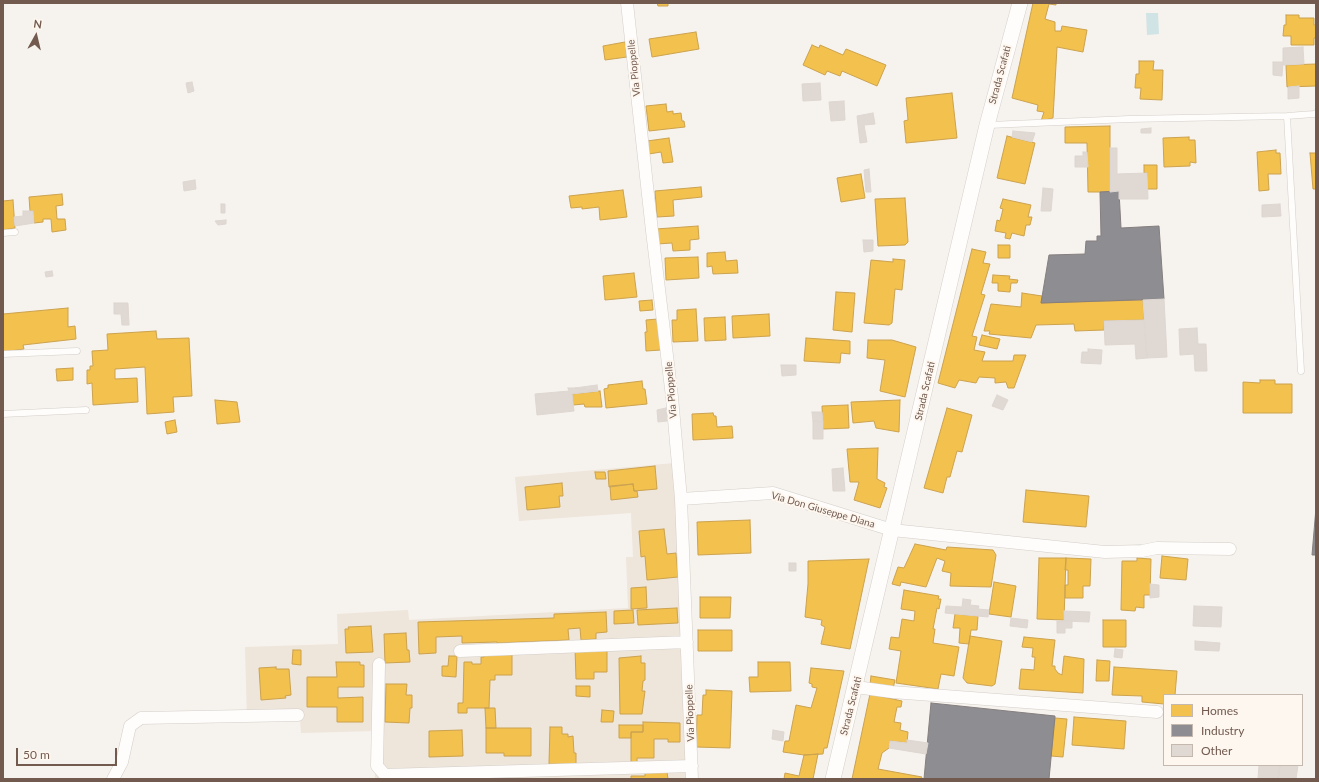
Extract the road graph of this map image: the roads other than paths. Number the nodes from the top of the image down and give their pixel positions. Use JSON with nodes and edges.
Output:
{"nodes":[{"id":1,"x":627,"y":3,"type":"edge"},
{"id":2,"x":1020,"y":3,"type":"edge"},
{"id":3,"x":1316,"y":113,"type":"edge"},
{"id":4,"x":1287,"y":116,"type":"junction"},
{"id":5,"x":987,"y":125,"type":"junction"},
{"id":6,"x":15,"y":232,"type":"dead end"},
{"id":7,"x":3,"y":233,"type":"edge"},
{"id":8,"x":77,"y":351,"type":"dead end"},
{"id":9,"x":3,"y":354,"type":"edge"},
{"id":10,"x":1301,"y":371,"type":"dead end"},
{"id":11,"x":86,"y":410,"type":"dead end"},
{"id":12,"x":3,"y":414,"type":"edge"},
{"id":13,"x":681,"y":499,"type":"junction"},
{"id":14,"x":892,"y":530,"type":"junction"},
{"id":15,"x":1230,"y":549,"type":"dead end"},
{"id":16,"x":688,"y":642,"type":"junction"},
{"id":17,"x":460,"y":651,"type":"dead end"},
{"id":18,"x":379,"y":664,"type":"dead end"},
{"id":19,"x":856,"y":687,"type":"junction"},
{"id":20,"x":1157,"y":712,"type":"dead end"},
{"id":21,"x":298,"y":715,"type":"dead end"},
{"id":22,"x":692,"y":766,"type":"junction"},
{"id":23,"x":114,"y":779,"type":"edge"},
{"id":24,"x":692,"y":779,"type":"edge"},
{"id":25,"x":833,"y":779,"type":"edge"}],
"edges":[{"from":1,"to":13,"type":"street","name":"Via Pioppelle"},
{"from":2,"to":5,"type":"street","name":"Strada Scafati"},
{"from":3,"to":4,"type":"lane"},
{"from":4,"to":5,"type":"lane"},
{"from":4,"to":10,"type":"lane"},
{"from":5,"to":14,"type":"street","name":"Strada Scafati"},
{"from":6,"to":7,"type":"lane"},
{"from":8,"to":9,"type":"lane"},
{"from":11,"to":12,"type":"lane"},
{"from":13,"to":14,"type":"street","name":"Via Don Giuseppe Diana"},
{"from":13,"to":16,"type":"street","name":"Via Pioppelle"},
{"from":14,"to":15,"type":"street","name":"Via Don Giuseppe Diana"},
{"from":14,"to":19,"type":"street","name":"Strada Scafati"},
{"from":16,"to":17,"type":"street"},
{"from":16,"to":22,"type":"street","name":"Via Pioppelle"},
{"from":18,"to":22,"type":"street"},
{"from":19,"to":20,"type":"street"},
{"from":19,"to":25,"type":"street","name":"Strada Scafati"},
{"from":21,"to":23,"type":"street"},
{"from":22,"to":24,"type":"street","name":"Via Pioppelle"}]}
